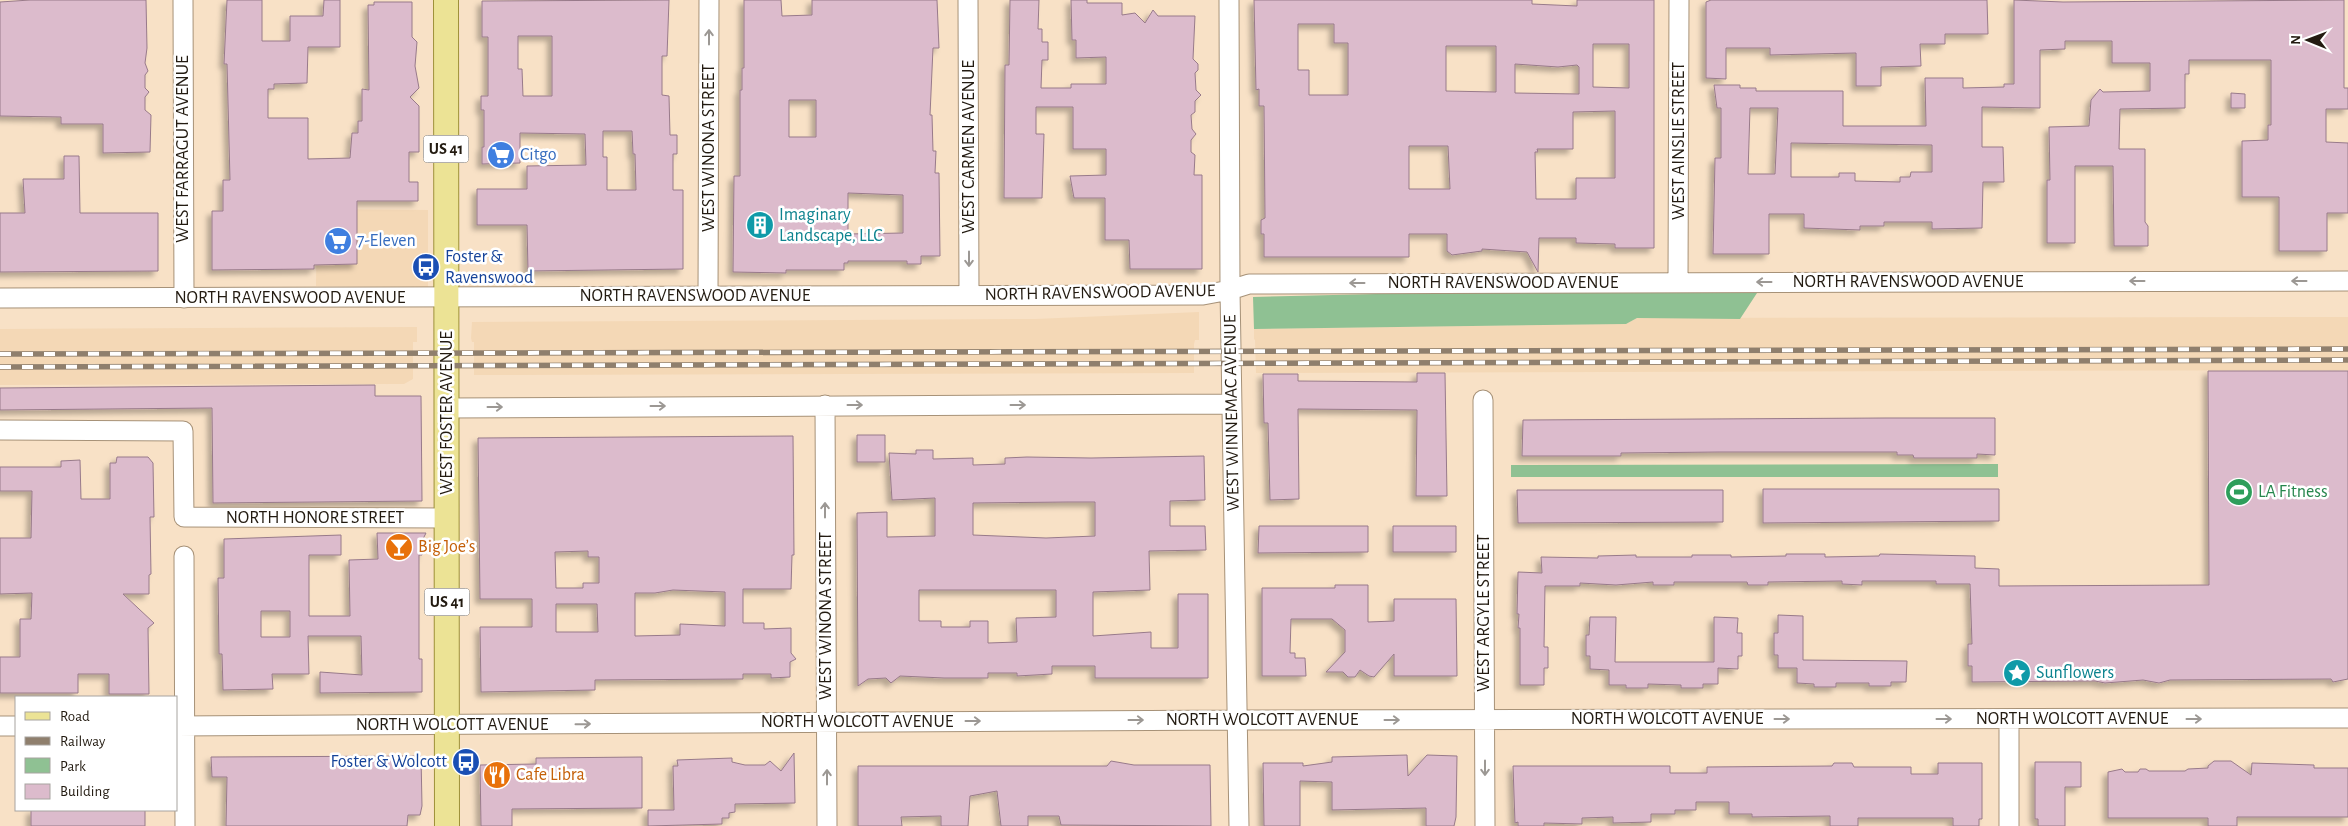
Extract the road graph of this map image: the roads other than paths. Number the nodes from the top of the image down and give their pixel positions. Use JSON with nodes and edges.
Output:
{"nodes":[{"id":1,"x":183,"y":0,"type":"edge"},
{"id":2,"x":446,"y":0,"type":"edge"},
{"id":3,"x":709,"y":0,"type":"edge"},
{"id":4,"x":968,"y":0,"type":"edge"},
{"id":5,"x":1229,"y":0,"type":"edge"},
{"id":6,"x":1679,"y":0,"type":"edge"},
{"id":7,"x":2348,"y":281,"type":"edge"},
{"id":8,"x":1678,"y":282,"type":"junction"},
{"id":9,"x":1230,"y":290,"type":"junction"},
{"id":10,"x":969,"y":295,"type":"junction"},
{"id":11,"x":708,"y":296,"type":"junction"},
{"id":12,"x":446,"y":297,"type":"junction"},
{"id":13,"x":0,"y":298,"type":"edge"},
{"id":14,"x":184,"y":298,"type":"junction"},
{"id":15,"x":1483,"y":400,"type":"dead end"},
{"id":16,"x":1232,"y":404,"type":"junction"},
{"id":17,"x":825,"y":405,"type":"junction"},
{"id":18,"x":446,"y":408,"type":"junction"},
{"id":19,"x":0,"y":430,"type":"edge"},
{"id":20,"x":447,"y":518,"type":"junction"},
{"id":21,"x":184,"y":556,"type":"dead end"},
{"id":22,"x":2348,"y":718,"type":"edge"},
{"id":23,"x":2008,"y":719,"type":"junction"},
{"id":24,"x":1238,"y":720,"type":"junction"},
{"id":25,"x":1484,"y":720,"type":"junction"},
{"id":26,"x":827,"y":722,"type":"junction"},
{"id":27,"x":0,"y":726,"type":"edge"},
{"id":28,"x":15,"y":726,"type":"edge"},
{"id":29,"x":180,"y":726,"type":"edge"},
{"id":30,"x":447,"y":726,"type":"junction"},
{"id":31,"x":185,"y":826,"type":"edge"},
{"id":32,"x":448,"y":826,"type":"edge"},
{"id":33,"x":827,"y":826,"type":"edge"},
{"id":34,"x":1239,"y":826,"type":"edge"},
{"id":35,"x":1485,"y":826,"type":"edge"},
{"id":36,"x":2009,"y":826,"type":"edge"}],
"edges":[{"from":1,"to":14,"type":"street","name":"WEST FARRAGUT AVENUE"},
{"from":2,"to":12,"type":"main road","name":"WEST FOSTER AVENUE","number":"US 41"},
{"from":11,"to":3,"type":"street","name":"WEST WINONA STREET","one_way":true},
{"from":4,"to":10,"type":"street","name":"WEST CARMEN AVENUE","one_way":true},
{"from":5,"to":9,"type":"street","name":"WEST WINNEMAC AVENUE"},
{"from":6,"to":8,"type":"street","name":"WEST AINSLIE STREET"},
{"from":7,"to":8,"type":"street","name":"NORTH RAVENSWOOD AVENUE","one_way":true},
{"from":8,"to":9,"type":"street","name":"NORTH RAVENSWOOD AVENUE","one_way":true},
{"from":9,"to":10,"type":"street","name":"NORTH RAVENSWOOD AVENUE"},
{"from":9,"to":16,"type":"street","name":"WEST WINNEMAC AVENUE"},
{"from":10,"to":11,"type":"street","name":"NORTH RAVENSWOOD AVENUE"},
{"from":11,"to":12,"type":"street","name":"NORTH RAVENSWOOD AVENUE"},
{"from":12,"to":14,"type":"street","name":"NORTH RAVENSWOOD AVENUE"},
{"from":12,"to":18,"type":"main road","name":"WEST FOSTER AVENUE","number":"US 41"},
{"from":13,"to":14,"type":"street","name":"NORTH RAVENSWOOD AVENUE"},
{"from":15,"to":25,"type":"street","name":"WEST ARGYLE STREET"},
{"from":17,"to":16,"type":"street","one_way":true},
{"from":16,"to":24,"type":"street","name":"WEST WINNEMAC AVENUE"},
{"from":18,"to":17,"type":"street","one_way":true},
{"from":26,"to":17,"type":"street","name":"WEST WINONA STREET","one_way":true},
{"from":18,"to":20,"type":"main road","name":"WEST FOSTER AVENUE","number":"US 41"},
{"from":19,"to":20,"type":"street","name":"NORTH HONORE STREET"},
{"from":20,"to":30,"type":"main road","name":"WEST FOSTER AVENUE","number":"US 41"},
{"from":21,"to":29,"type":"street"},
{"from":23,"to":22,"type":"street","name":"NORTH WOLCOTT AVENUE","one_way":true},
{"from":25,"to":23,"type":"street","name":"NORTH WOLCOTT AVENUE","one_way":true},
{"from":23,"to":36,"type":"street"},
{"from":24,"to":25,"type":"street","name":"NORTH WOLCOTT AVENUE","one_way":true},
{"from":26,"to":24,"type":"street","name":"NORTH WOLCOTT AVENUE","one_way":true},
{"from":24,"to":34,"type":"street","name":"WEST WINNEMAC AVENUE"},
{"from":25,"to":35,"type":"street","name":"WEST ARGYLE STREET","one_way":true},
{"from":30,"to":26,"type":"street","name":"NORTH WOLCOTT AVENUE","one_way":true},
{"from":33,"to":26,"type":"street","name":"WEST WINONA STREET","one_way":true},
{"from":27,"to":28,"type":"street"},
{"from":29,"to":30,"type":"street","name":"NORTH WOLCOTT AVENUE"},
{"from":29,"to":31,"type":"street"},
{"from":30,"to":32,"type":"main road","name":"WEST FOSTER AVENUE","number":"US 41"}]}
